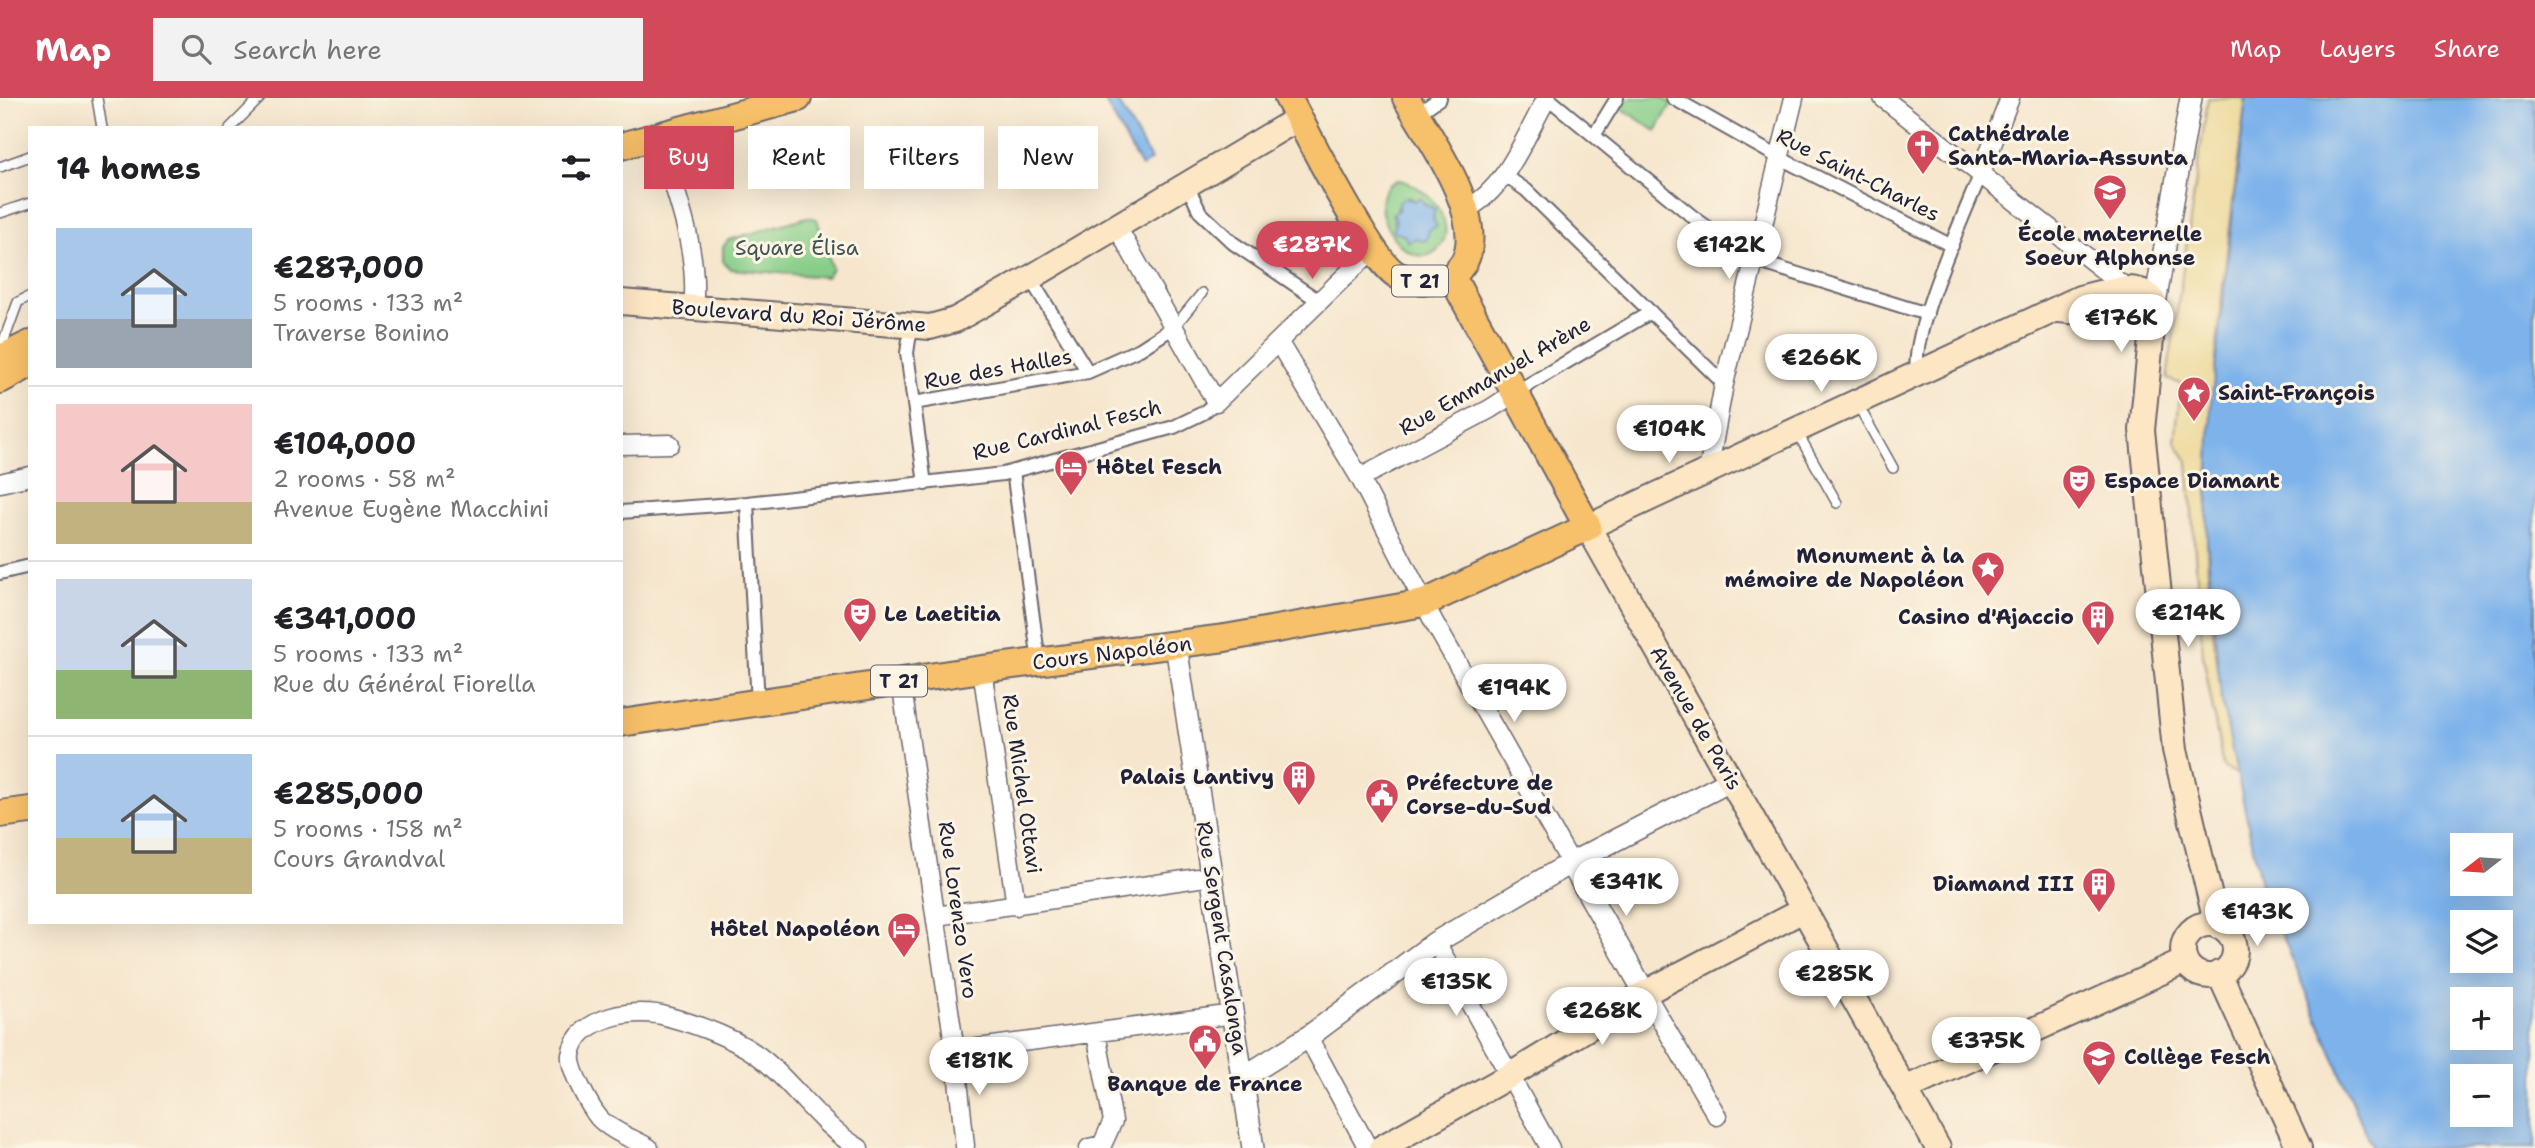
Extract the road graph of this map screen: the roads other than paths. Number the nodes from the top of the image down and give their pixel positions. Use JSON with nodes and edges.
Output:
{"nodes":[{"id":1,"x":97,"y":98,"type":"edge"},
{"id":2,"x":260,"y":98,"type":"edge"},
{"id":3,"x":798,"y":98,"type":"edge"},
{"id":4,"x":1440,"y":98,"type":"edge"},
{"id":5,"x":1547,"y":98,"type":"edge"},
{"id":6,"x":1617,"y":98,"type":"edge"},
{"id":7,"x":1794,"y":98,"type":"edge"},
{"id":8,"x":1883,"y":98,"type":"edge"},
{"id":9,"x":2010,"y":98,"type":"edge"},
{"id":10,"x":2191,"y":98,"type":"edge"},
{"id":11,"x":1677,"y":99,"type":"edge"},
{"id":12,"x":1411,"y":106,"type":"edge"},
{"id":13,"x":1293,"y":108,"type":"edge"},
{"id":14,"x":102,"y":126,"type":"edge"},
{"id":15,"x":232,"y":126,"type":"edge"},
{"id":16,"x":695,"y":126,"type":"edge"},
{"id":17,"x":1595,"y":134,"type":"junction"},
{"id":18,"x":644,"y":140,"type":"edge"},
{"id":19,"x":623,"y":145,"type":"edge"},
{"id":20,"x":28,"y":157,"type":"edge"},
{"id":21,"x":1779,"y":157,"type":"junction"},
{"id":22,"x":0,"y":167,"type":"edge"},
{"id":23,"x":1980,"y":173,"type":"junction"},
{"id":24,"x":1504,"y":175,"type":"junction"},
{"id":25,"x":1188,"y":187,"type":"junction"},
{"id":26,"x":673,"y":189,"type":"edge"},
{"id":27,"x":28,"y":204,"type":"edge"},
{"id":28,"x":1467,"y":209,"type":"junction"},
{"id":29,"x":0,"y":213,"type":"edge"},
{"id":30,"x":1117,"y":227,"type":"junction"},
{"id":31,"x":1952,"y":246,"type":"junction"},
{"id":32,"x":1373,"y":249,"type":"junction"},
{"id":33,"x":1754,"y":260,"type":"junction"},
{"id":34,"x":1452,"y":277,"type":"junction"},
{"id":35,"x":1030,"y":278,"type":"junction"},
{"id":36,"x":2129,"y":290,"type":"junction"},
{"id":37,"x":1202,"y":293,"type":"dead end"},
{"id":38,"x":28,"y":297,"type":"edge"},
{"id":39,"x":1319,"y":301,"type":"junction"},
{"id":40,"x":623,"y":302,"type":"edge"},
{"id":41,"x":694,"y":309,"type":"junction"},
{"id":42,"x":2154,"y":309,"type":"junction"},
{"id":43,"x":2059,"y":310,"type":"junction"},
{"id":44,"x":1651,"y":312,"type":"junction"},
{"id":45,"x":1927,"y":314,"type":"junction"},
{"id":46,"x":911,"y":326,"type":"junction"},
{"id":47,"x":2136,"y":326,"type":"junction"},
{"id":48,"x":1174,"y":327,"type":"junction"},
{"id":49,"x":1279,"y":343,"type":"junction"},
{"id":50,"x":28,"y":345,"type":"edge"},
{"id":51,"x":0,"y":351,"type":"edge"},
{"id":52,"x":0,"y":359,"type":"edge"},
{"id":53,"x":28,"y":365,"type":"edge"},
{"id":54,"x":1088,"y":372,"type":"junction"},
{"id":55,"x":2146,"y":372,"type":"junction"},
{"id":56,"x":1917,"y":374,"type":"junction"},
{"id":57,"x":0,"y":380,"type":"edge"},
{"id":58,"x":1724,"y":384,"type":"junction"},
{"id":59,"x":1516,"y":392,"type":"junction"},
{"id":60,"x":1216,"y":402,"type":"junction"},
{"id":61,"x":914,"y":403,"type":"junction"},
{"id":62,"x":1856,"y":403,"type":"junction"},
{"id":63,"x":1797,"y":431,"type":"junction"},
{"id":64,"x":623,"y":444,"type":"edge"},
{"id":65,"x":670,"y":444,"type":"dead end"},
{"id":66,"x":1893,"y":468,"type":"dead end"},
{"id":67,"x":1013,"y":471,"type":"junction"},
{"id":68,"x":1709,"y":472,"type":"junction"},
{"id":69,"x":28,"y":476,"type":"edge"},
{"id":70,"x":1360,"y":478,"type":"junction"},
{"id":71,"x":0,"y":483,"type":"edge"},
{"id":72,"x":925,"y":484,"type":"junction"},
{"id":73,"x":747,"y":503,"type":"junction"},
{"id":74,"x":1838,"y":503,"type":"dead end"},
{"id":75,"x":623,"y":512,"type":"edge"},
{"id":76,"x":1588,"y":527,"type":"junction"},
{"id":77,"x":28,"y":566,"type":"edge"},
{"id":78,"x":0,"y":573,"type":"edge"},
{"id":79,"x":1424,"y":603,"type":"junction"},
{"id":80,"x":1177,"y":645,"type":"junction"},
{"id":81,"x":1039,"y":663,"type":"junction"},
{"id":82,"x":982,"y":669,"type":"junction"},
{"id":83,"x":901,"y":681,"type":"junction"},
{"id":84,"x":758,"y":703,"type":"junction"},
{"id":85,"x":623,"y":723,"type":"edge"},
{"id":86,"x":1732,"y":780,"type":"junction"},
{"id":87,"x":28,"y":810,"type":"edge"},
{"id":88,"x":0,"y":814,"type":"edge"},
{"id":89,"x":1571,"y":863,"type":"junction"},
{"id":90,"x":1212,"y":876,"type":"junction"},
{"id":91,"x":1016,"y":906,"type":"junction"},
{"id":92,"x":1803,"y":910,"type":"junction"},
{"id":93,"x":936,"y":916,"type":"junction"},
{"id":94,"x":2217,"y":926,"type":"junction"},
{"id":95,"x":1436,"y":942,"type":"junction"},
{"id":96,"x":2185,"y":961,"type":"junction"},
{"id":97,"x":2220,"y":974,"type":"junction"},
{"id":98,"x":1645,"y":993,"type":"junction"},
{"id":99,"x":1234,"y":1014,"type":"junction"},
{"id":100,"x":1096,"y":1034,"type":"junction"},
{"id":101,"x":1308,"y":1037,"type":"junction"},
{"id":102,"x":955,"y":1051,"type":"junction"},
{"id":103,"x":1509,"y":1076,"type":"junction"},
{"id":104,"x":1244,"y":1077,"type":"junction"},
{"id":105,"x":1905,"y":1089,"type":"junction"},
{"id":106,"x":1717,"y":1116,"type":"dead end"},
{"id":107,"x":965,"y":1146,"type":"dead end"},
{"id":108,"x":649,"y":1148,"type":"edge"},
{"id":109,"x":859,"y":1148,"type":"edge"},
{"id":110,"x":1089,"y":1148,"type":"edge"},
{"id":111,"x":1253,"y":1148,"type":"edge"},
{"id":112,"x":1368,"y":1148,"type":"edge"},
{"id":113,"x":1381,"y":1148,"type":"edge"},
{"id":114,"x":1550,"y":1148,"type":"edge"},
{"id":115,"x":1937,"y":1148,"type":"edge"},
{"id":116,"x":2299,"y":1148,"type":"edge"}],
"edges":[{"from":1,"to":14,"type":"lane"},
{"from":2,"to":15,"type":"lane"},
{"from":3,"to":16,"type":"main road"},
{"from":4,"to":12,"type":"street"},
{"from":5,"to":17,"type":"street"},
{"from":5,"to":24,"type":"street"},
{"from":6,"to":17,"type":"street"},
{"from":7,"to":21,"type":"street"},
{"from":8,"to":23,"type":"street"},
{"from":9,"to":23,"type":"street"},
{"from":10,"to":42,"type":"street"},
{"from":11,"to":21,"type":"street","name":"Rue Saint-Charles"},
{"from":12,"to":28,"type":"main road","number":"T 21"},
{"from":13,"to":25,"type":"main road","name":"Boulevard du Roi Jérôme"},
{"from":13,"to":32,"type":"main road","number":"T 21"},
{"from":17,"to":33,"type":"street"},
{"from":18,"to":19,"type":"main road"},
{"from":20,"to":22,"type":"lane"},
{"from":21,"to":31,"type":"street","name":"Rue Saint-Charles"},
{"from":21,"to":33,"type":"street"},
{"from":23,"to":31,"type":"street"},
{"from":23,"to":36,"type":"street"},
{"from":24,"to":28,"type":"street"},
{"from":24,"to":44,"type":"street"},
{"from":25,"to":30,"type":"main road","name":"Boulevard du Roi Jérôme"},
{"from":25,"to":39,"type":"street"},
{"from":26,"to":41,"type":"street"},
{"from":27,"to":29,"type":"lane"},
{"from":28,"to":34,"type":"main road","number":"T 21"},
{"from":30,"to":35,"type":"main road","name":"Boulevard du Roi Jérôme"},
{"from":30,"to":48,"type":"street"},
{"from":31,"to":45,"type":"street"},
{"from":32,"to":34,"type":"main road","number":"T 21"},
{"from":32,"to":39,"type":"street","name":"Rue Cardinal Fesch"},
{"from":33,"to":45,"type":"street"},
{"from":33,"to":58,"type":"street"},
{"from":34,"to":59,"type":"main road","number":"T 21"},
{"from":35,"to":46,"type":"main road","name":"Boulevard du Roi Jérôme"},
{"from":35,"to":54,"type":"street","name":"Rue des Halles"},
{"from":36,"to":42,"type":"main road"},
{"from":36,"to":43,"type":"main road"},
{"from":37,"to":48,"type":"lane"},
{"from":38,"to":51,"type":"lane"},
{"from":39,"to":49,"type":"street","name":"Rue Cardinal Fesch"},
{"from":40,"to":41,"type":"main road","name":"Boulevard du Roi Jérôme"},
{"from":41,"to":46,"type":"main road","name":"Boulevard du Roi Jérôme"},
{"from":42,"to":47,"type":"main road"},
{"from":42,"to":55,"type":"main road"},
{"from":43,"to":47,"type":"main road"},
{"from":43,"to":56,"type":"main road"},
{"from":44,"to":58,"type":"street"},
{"from":44,"to":59,"type":"street","name":"Rue Emmanuel Arène"},
{"from":45,"to":56,"type":"street"},
{"from":46,"to":61,"type":"street"},
{"from":47,"to":55,"type":"main road"},
{"from":48,"to":54,"type":"street","name":"Rue des Halles"},
{"from":48,"to":60,"type":"street"},
{"from":49,"to":60,"type":"street","name":"Rue Cardinal Fesch"},
{"from":49,"to":70,"type":"street"},
{"from":50,"to":52,"type":"main road"},
{"from":53,"to":57,"type":"main road"},
{"from":54,"to":61,"type":"street","name":"Rue des Halles"},
{"from":55,"to":94,"type":"main road"},
{"from":56,"to":62,"type":"main road"},
{"from":58,"to":68,"type":"street"},
{"from":59,"to":70,"type":"street","name":"Rue Emmanuel Arène"},
{"from":59,"to":76,"type":"main road","number":"T 21"},
{"from":60,"to":67,"type":"street","name":"Rue Cardinal Fesch"},
{"from":61,"to":72,"type":"street"},
{"from":62,"to":63,"type":"main road"},
{"from":62,"to":66,"type":"lane"},
{"from":63,"to":68,"type":"main road"},
{"from":63,"to":74,"type":"lane"},
{"from":64,"to":65,"type":"street"},
{"from":67,"to":72,"type":"street","name":"Rue Cardinal Fesch"},
{"from":67,"to":81,"type":"street"},
{"from":68,"to":76,"type":"main road"},
{"from":69,"to":71,"type":"street"},
{"from":70,"to":79,"type":"street"},
{"from":72,"to":73,"type":"street","name":"Rue Cardinal Fesch"},
{"from":73,"to":75,"type":"street","name":"Rue Cardinal Fesch"},
{"from":73,"to":84,"type":"street"},
{"from":76,"to":79,"type":"main road","name":"Cours Napoléon","number":"T 21"},
{"from":76,"to":86,"type":"main road","name":"Avenue de Paris"},
{"from":77,"to":78,"type":"street"},
{"from":79,"to":80,"type":"main road","name":"Cours Napoléon","number":"T 21"},
{"from":79,"to":89,"type":"street"},
{"from":80,"to":81,"type":"main road","name":"Cours Napoléon","number":"T 21"},
{"from":80,"to":90,"type":"street","name":"Rue Sergent Casalonga"},
{"from":81,"to":82,"type":"main road","name":"Cours Napoléon","number":"T 21"},
{"from":82,"to":83,"type":"main road","name":"Cours Napoléon","number":"T 21"},
{"from":82,"to":91,"type":"street","name":"Rue Michel Ottavi"},
{"from":83,"to":84,"type":"main road","name":"Cours Napoléon","number":"T 21"},
{"from":83,"to":93,"type":"street","name":"Rue Lorenzo Vero"},
{"from":84,"to":85,"type":"main road","name":"Cours Napoléon","number":"T 21"},
{"from":86,"to":89,"type":"street"},
{"from":86,"to":92,"type":"main road","name":"Avenue de Paris"},
{"from":87,"to":88,"type":"main road"},
{"from":89,"to":95,"type":"street"},
{"from":89,"to":98,"type":"street"},
{"from":90,"to":91,"type":"street"},
{"from":90,"to":99,"type":"street","name":"Rue Sergent Casalonga"},
{"from":91,"to":93,"type":"street"},
{"from":92,"to":98,"type":"main road"},
{"from":92,"to":105,"type":"main road","name":"Avenue de Paris"},
{"from":93,"to":102,"type":"street","name":"Rue Lorenzo Vero"},
{"from":94,"to":96,"type":"main road"},
{"from":94,"to":97,"type":"main road"},
{"from":95,"to":101,"type":"street"},
{"from":95,"to":103,"type":"street"},
{"from":96,"to":97,"type":"main road"},
{"from":96,"to":105,"type":"main road"},
{"from":97,"to":116,"type":"main road"},
{"from":98,"to":103,"type":"main road"},
{"from":98,"to":106,"type":"street"},
{"from":99,"to":100,"type":"street"},
{"from":99,"to":104,"type":"street","name":"Rue Sergent Casalonga"},
{"from":100,"to":102,"type":"street"},
{"from":100,"to":110,"type":"street"},
{"from":101,"to":104,"type":"street"},
{"from":101,"to":112,"type":"street"},
{"from":102,"to":107,"type":"street","name":"Rue Lorenzo Vero"},
{"from":103,"to":113,"type":"main road"},
{"from":103,"to":114,"type":"street"},
{"from":104,"to":111,"type":"street","name":"Rue Sergent Casalonga"},
{"from":105,"to":115,"type":"main road","name":"Avenue de Paris"},
{"from":108,"to":109,"type":"street"}]}
